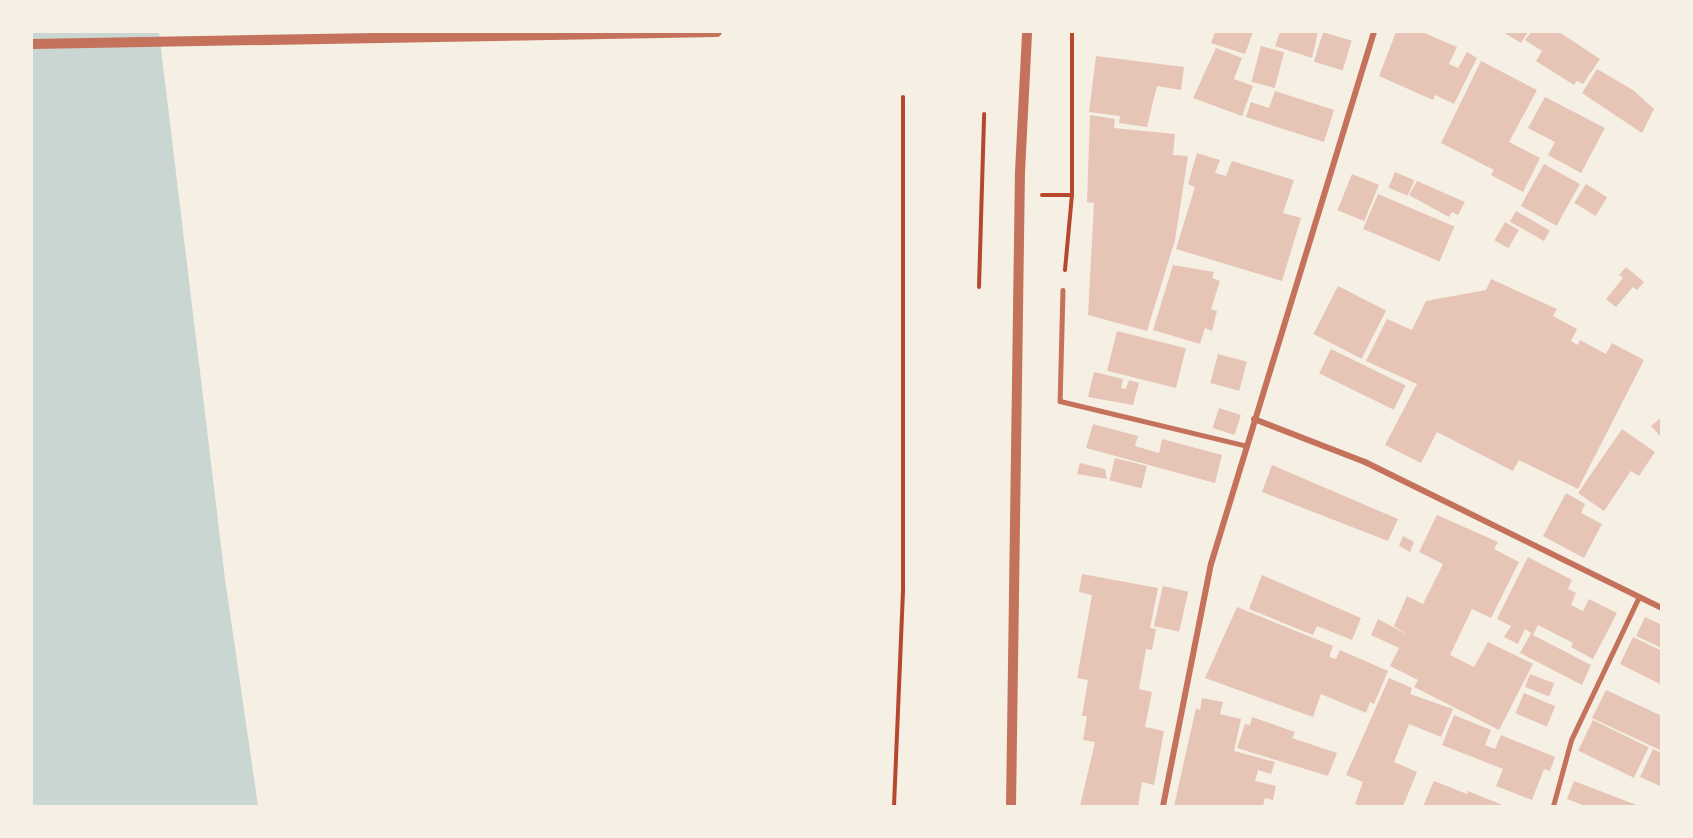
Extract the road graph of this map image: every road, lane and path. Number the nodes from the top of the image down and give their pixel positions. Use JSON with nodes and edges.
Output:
{"nodes":[{"id":1,"x":717,"y":32,"type":"edge"},
{"id":2,"x":1027,"y":32,"type":"edge"},
{"id":3,"x":1072,"y":32,"type":"edge"},
{"id":4,"x":1374,"y":32,"type":"edge"},
{"id":5,"x":32,"y":44,"type":"edge"},
{"id":6,"x":903,"y":97,"type":"dead end"},
{"id":7,"x":984,"y":114,"type":"dead end"},
{"id":8,"x":979,"y":286,"type":"dead end"},
{"id":9,"x":1063,"y":290,"type":"joint"},
{"id":10,"x":1254,"y":419,"type":"junction"},
{"id":11,"x":1246,"y":446,"type":"junction"},
{"id":12,"x":1639,"y":597,"type":"junction"},
{"id":13,"x":1662,"y":608,"type":"edge"},
{"id":14,"x":894,"y":807,"type":"edge"},
{"id":15,"x":1011,"y":807,"type":"edge"},
{"id":16,"x":1163,"y":807,"type":"edge"},
{"id":17,"x":1553,"y":807,"type":"edge"}],
"edges":[{"from":1,"to":5,"type":"street"},
{"from":2,"to":15,"type":"street"},
{"from":3,"to":9,"type":"path"},
{"from":4,"to":10,"type":"street"},
{"from":6,"to":14,"type":"path"},
{"from":7,"to":8,"type":"path"},
{"from":9,"to":11,"type":"lane"},
{"from":10,"to":11,"type":"street"},
{"from":10,"to":12,"type":"street"},
{"from":11,"to":16,"type":"street"},
{"from":12,"to":13,"type":"street"},
{"from":12,"to":17,"type":"lane"}]}
